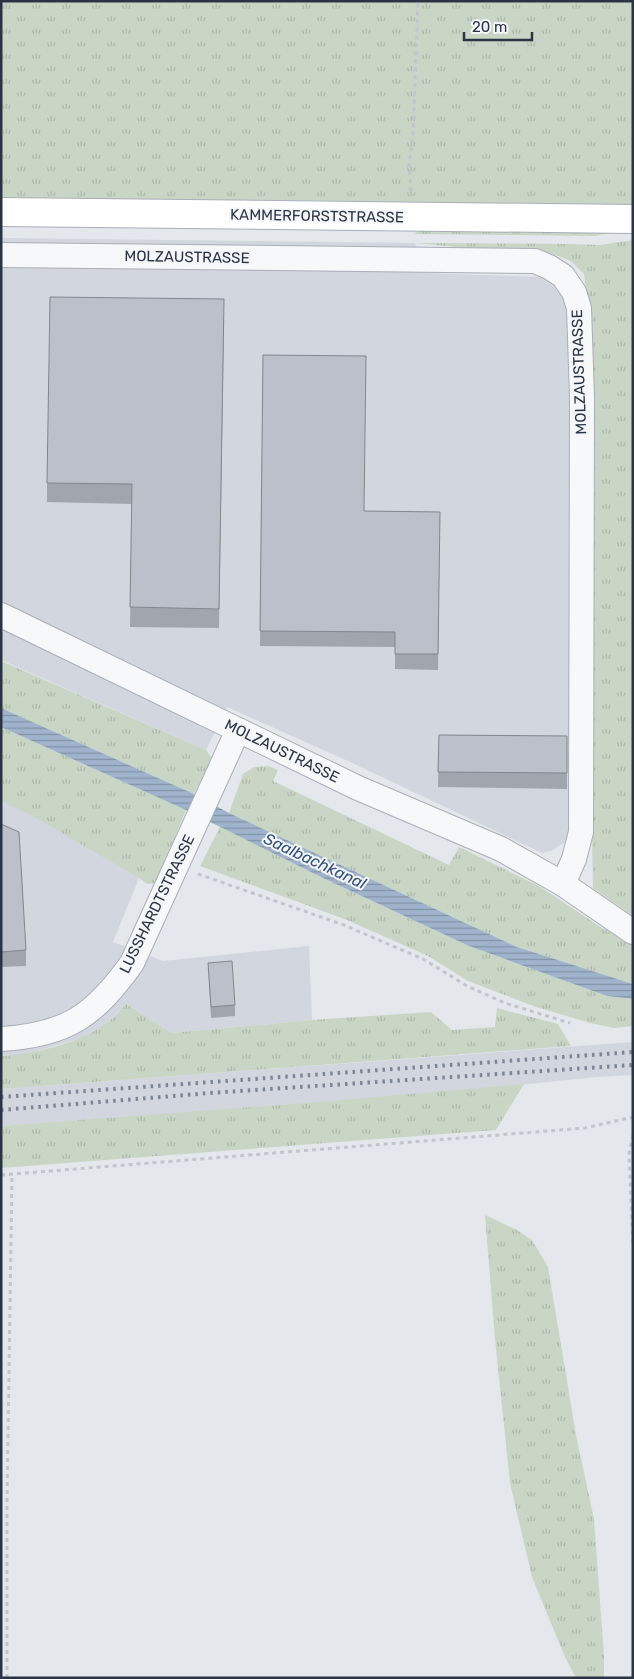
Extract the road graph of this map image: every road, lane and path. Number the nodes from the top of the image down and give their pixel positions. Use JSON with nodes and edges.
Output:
{"nodes":[{"id":1,"x":418,"y":1,"type":"edge"},
{"id":2,"x":1,"y":212,"type":"edge"},
{"id":3,"x":412,"y":217,"type":"junction"},
{"id":4,"x":633,"y":218,"type":"edge"},
{"id":5,"x":1,"y":256,"type":"edge"},
{"id":6,"x":1,"y":615,"type":"edge"},
{"id":7,"x":238,"y":730,"type":"junction"},
{"id":8,"x":177,"y":866,"type":"junction"},
{"id":9,"x":563,"y":884,"type":"junction"},
{"id":10,"x":633,"y":932,"type":"edge"},
{"id":11,"x":570,"y":1024,"type":"dead end"},
{"id":12,"x":1,"y":1039,"type":"edge"},
{"id":13,"x":633,"y":1117,"type":"edge"},
{"id":14,"x":633,"y":1135,"type":"edge"},
{"id":15,"x":1,"y":1175,"type":"edge"},
{"id":16,"x":12,"y":1175,"type":"junction"},
{"id":17,"x":633,"y":1246,"type":"edge"},
{"id":18,"x":7,"y":1678,"type":"edge"}],
"edges":[{"from":1,"to":3,"type":"path"},
{"from":2,"to":3,"type":"street","name":"KAMMERFORSTSTRASSE"},
{"from":3,"to":4,"type":"street","name":"KAMMERFORSTSTRASSE"},
{"from":5,"to":9,"type":"street","name":"MOLZAUSTRASSE"},
{"from":6,"to":7,"type":"street","name":"MOLZAUSTRASSE"},
{"from":7,"to":8,"type":"street","name":"LUSSHARDTSTRASSE"},
{"from":7,"to":9,"type":"street","name":"MOLZAUSTRASSE"},
{"from":8,"to":11,"type":"path"},
{"from":8,"to":12,"type":"street","name":"LUSSHARDTSTRASSE"},
{"from":9,"to":10,"type":"street","name":"MOLZAUSTRASSE"},
{"from":13,"to":16,"type":"path"},
{"from":14,"to":17,"type":"path"},
{"from":15,"to":16,"type":"path"},
{"from":16,"to":18,"type":"path"}]}
